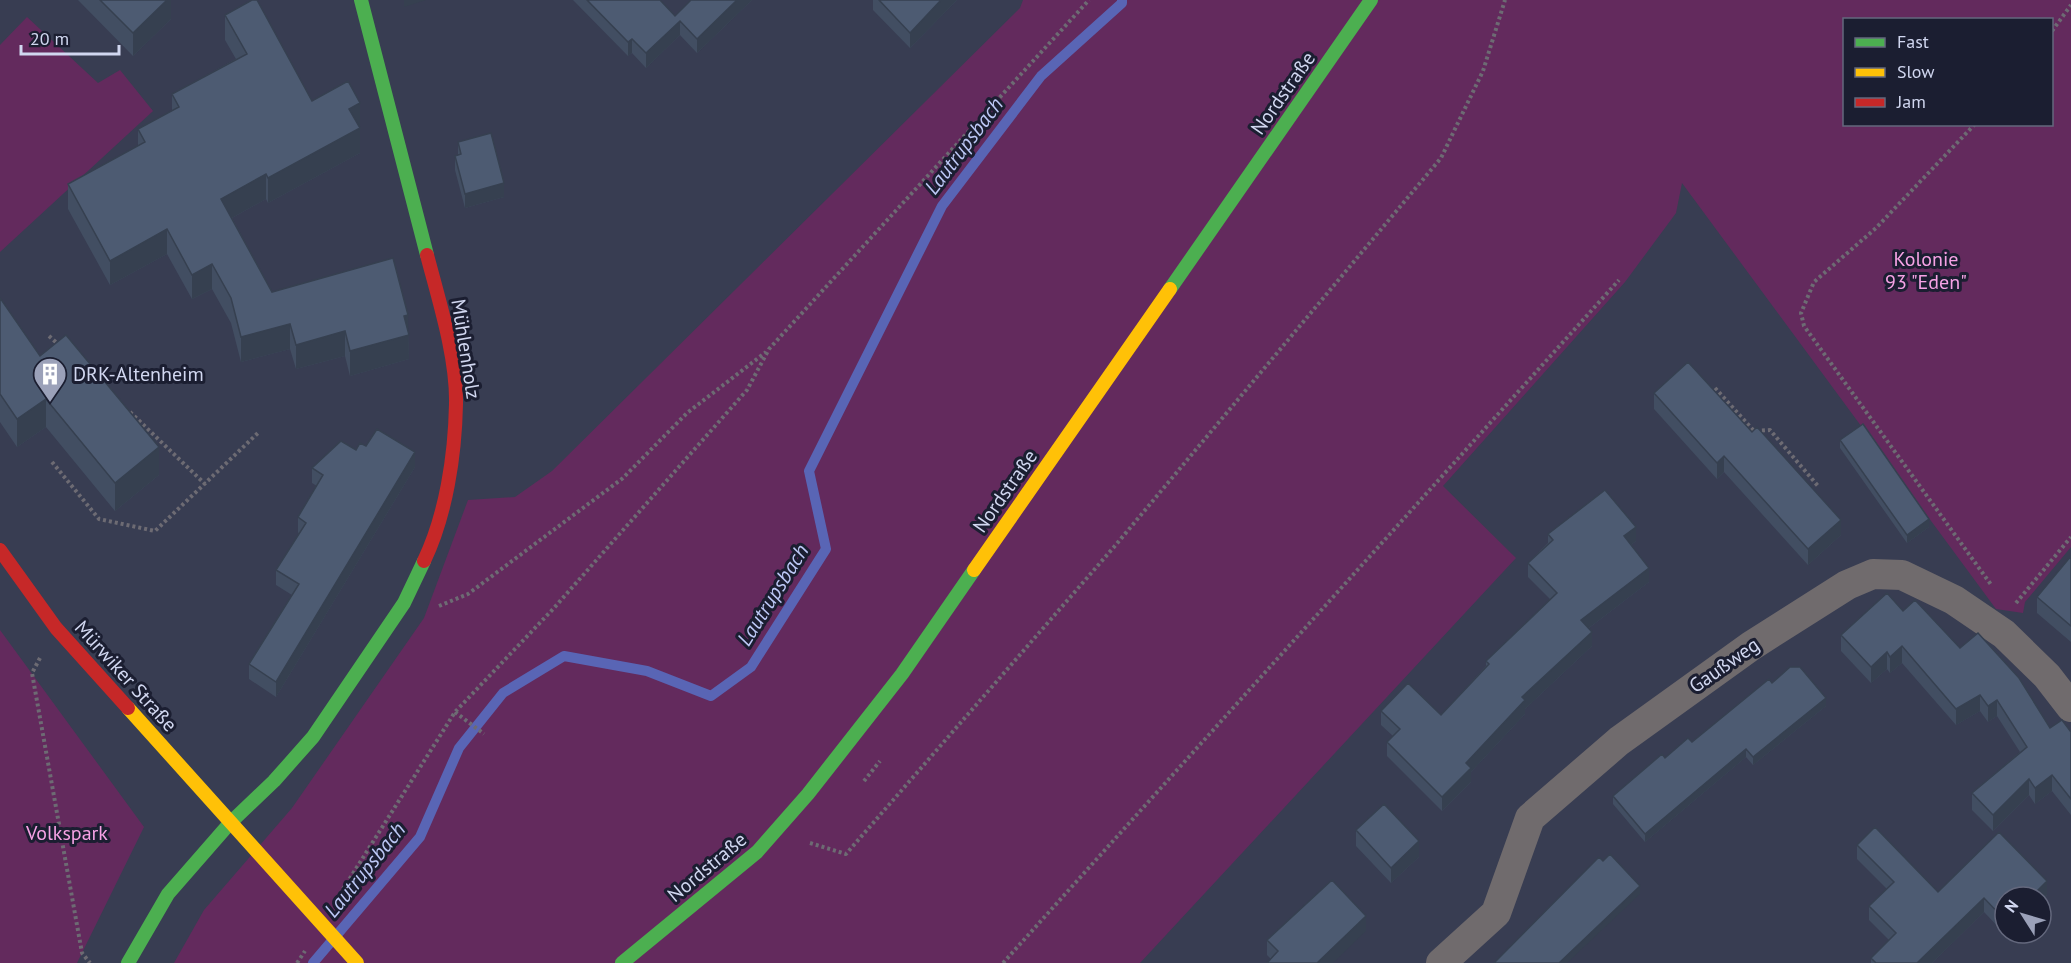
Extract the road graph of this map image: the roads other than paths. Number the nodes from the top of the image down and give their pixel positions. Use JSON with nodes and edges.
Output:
{"nodes":[{"id":1,"x":361,"y":0,"type":"edge"},
{"id":2,"x":1371,"y":0,"type":"edge"},
{"id":3,"x":0,"y":550,"type":"edge"},
{"id":4,"x":2071,"y":708,"type":"edge"},
{"id":5,"x":230,"y":823,"type":"junction"},
{"id":6,"x":128,"y":963,"type":"edge"},
{"id":7,"x":357,"y":963,"type":"edge"},
{"id":8,"x":622,"y":963,"type":"edge"},
{"id":9,"x":1442,"y":963,"type":"edge"}],
"edges":[{"from":1,"to":5,"type":"main road","name":"Mühlenholz"},
{"from":2,"to":8,"type":"main road","name":"Nordstraße"},
{"from":3,"to":5,"type":"main road","name":"Mürwiker Straße"},
{"from":4,"to":9,"type":"street","name":"Gaußweg"},
{"from":5,"to":6,"type":"main road","name":"Mühlenholz"},
{"from":5,"to":7,"type":"main road","name":"Mürwiker Straße"}]}
